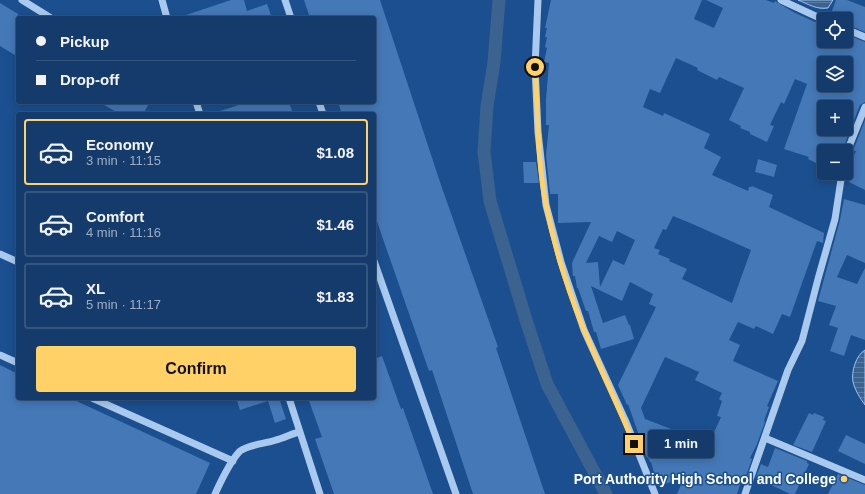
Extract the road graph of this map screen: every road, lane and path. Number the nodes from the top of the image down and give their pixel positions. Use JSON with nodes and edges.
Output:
{"nodes":[{"id":1,"x":22,"y":0,"type":"edge"},
{"id":2,"x":162,"y":0,"type":"edge"},
{"id":3,"x":285,"y":0,"type":"edge"},
{"id":4,"x":538,"y":0,"type":"edge"},
{"id":5,"x":781,"y":0,"type":"edge"},
{"id":6,"x":48,"y":16,"type":"edge"},
{"id":7,"x":166,"y":16,"type":"edge"},
{"id":8,"x":290,"y":16,"type":"edge"},
{"id":9,"x":817,"y":17,"type":"edge"},
{"id":10,"x":853,"y":32,"type":"edge"},
{"id":11,"x":865,"y":37,"type":"edge"},
{"id":12,"x":865,"y":107,"type":"edge"},
{"id":13,"x":850,"y":144,"type":"edge"},
{"id":14,"x":841,"y":180,"type":"edge"},
{"id":15,"x":0,"y":254,"type":"edge"},
{"id":16,"x":16,"y":261,"type":"edge"},
{"id":17,"x":376,"y":267,"type":"edge"},
{"id":18,"x":0,"y":355,"type":"edge"},
{"id":19,"x":16,"y":363,"type":"edge"},
{"id":20,"x":96,"y":400,"type":"edge"},
{"id":21,"x":290,"y":400,"type":"edge"},
{"id":22,"x":299,"y":432,"type":"junction"},
{"id":23,"x":765,"y":438,"type":"junction"},
{"id":24,"x":233,"y":461,"type":"junction"},
{"id":25,"x":865,"y":480,"type":"edge"},
{"id":26,"x":215,"y":494,"type":"edge"},
{"id":27,"x":320,"y":494,"type":"edge"},
{"id":28,"x":456,"y":494,"type":"edge"},
{"id":29,"x":655,"y":494,"type":"edge"},
{"id":30,"x":745,"y":494,"type":"edge"}],
"edges":[{"from":1,"to":6,"type":"street"},
{"from":2,"to":7,"type":"street"},
{"from":3,"to":8,"type":"street"},
{"from":4,"to":29,"type":"street"},
{"from":5,"to":9,"type":"street"},
{"from":10,"to":11,"type":"street"},
{"from":12,"to":13,"type":"street"},
{"from":14,"to":23,"type":"street"},
{"from":15,"to":16,"type":"street"},
{"from":17,"to":28,"type":"street"},
{"from":18,"to":19,"type":"street"},
{"from":20,"to":24,"type":"street"},
{"from":21,"to":22,"type":"street"},
{"from":22,"to":24,"type":"street"},
{"from":22,"to":27,"type":"street"},
{"from":23,"to":25,"type":"street"},
{"from":23,"to":30,"type":"street"},
{"from":24,"to":26,"type":"street"}]}
